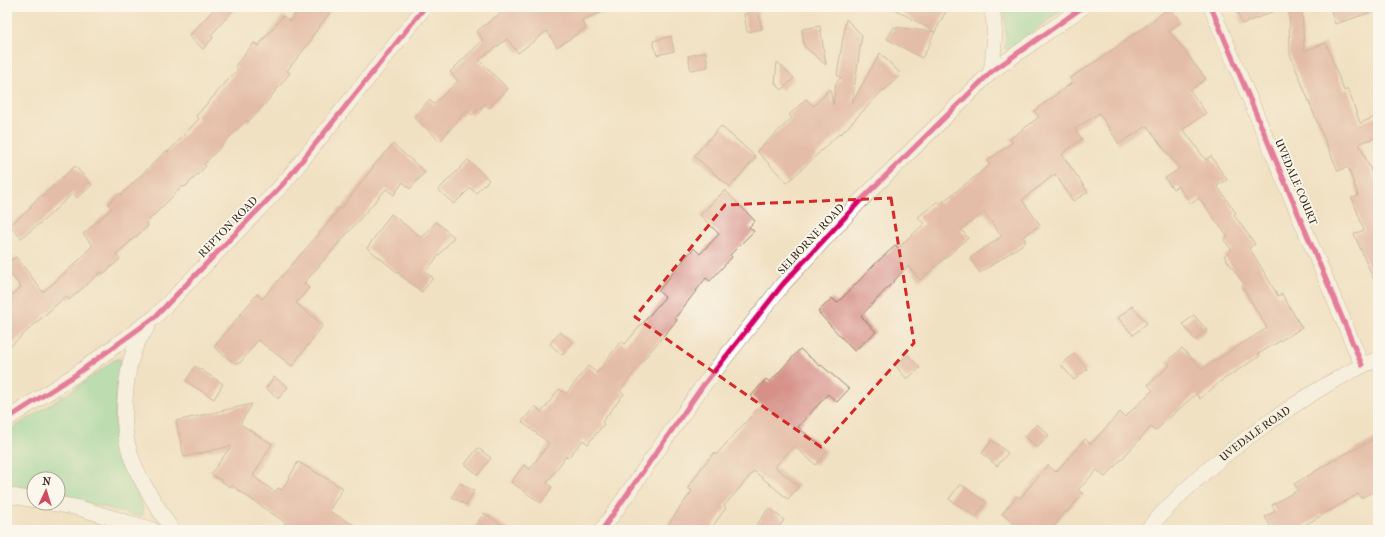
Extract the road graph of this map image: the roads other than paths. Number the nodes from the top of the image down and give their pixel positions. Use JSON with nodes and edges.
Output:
{"nodes":[{"id":1,"x":425,"y":7,"type":"edge"},
{"id":2,"x":991,"y":7,"type":"edge"},
{"id":3,"x":1083,"y":7,"type":"edge"},
{"id":4,"x":1211,"y":7,"type":"edge"},
{"id":5,"x":991,"y":72,"type":"junction"},
{"id":6,"x":155,"y":317,"type":"junction"},
{"id":7,"x":1378,"y":359,"type":"edge"},
{"id":8,"x":1362,"y":365,"type":"junction"},
{"id":9,"x":7,"y":419,"type":"edge"},
{"id":10,"x":7,"y":495,"type":"edge"},
{"id":11,"x":26,"y":499,"type":"edge"},
{"id":12,"x":66,"y":506,"type":"edge"},
{"id":13,"x":153,"y":530,"type":"edge"},
{"id":14,"x":172,"y":530,"type":"edge"},
{"id":15,"x":602,"y":530,"type":"edge"},
{"id":16,"x":1147,"y":530,"type":"edge"}],
"edges":[{"from":1,"to":6,"type":"street","name":"REPTON ROAD"},
{"from":2,"to":5,"type":"street"},
{"from":3,"to":5,"type":"street","name":"SELBORNE ROAD"},
{"from":4,"to":8,"type":"street","name":"UVEDALE COURT"},
{"from":5,"to":15,"type":"street","name":"SELBORNE ROAD"},
{"from":6,"to":9,"type":"street","name":"REPTON ROAD"},
{"from":6,"to":14,"type":"street","name":"REPTON ROAD"},
{"from":7,"to":8,"type":"street","name":"UVEDALE ROAD"},
{"from":8,"to":16,"type":"street","name":"UVEDALE ROAD"},
{"from":10,"to":11,"type":"street"},
{"from":12,"to":13,"type":"street"}]}
